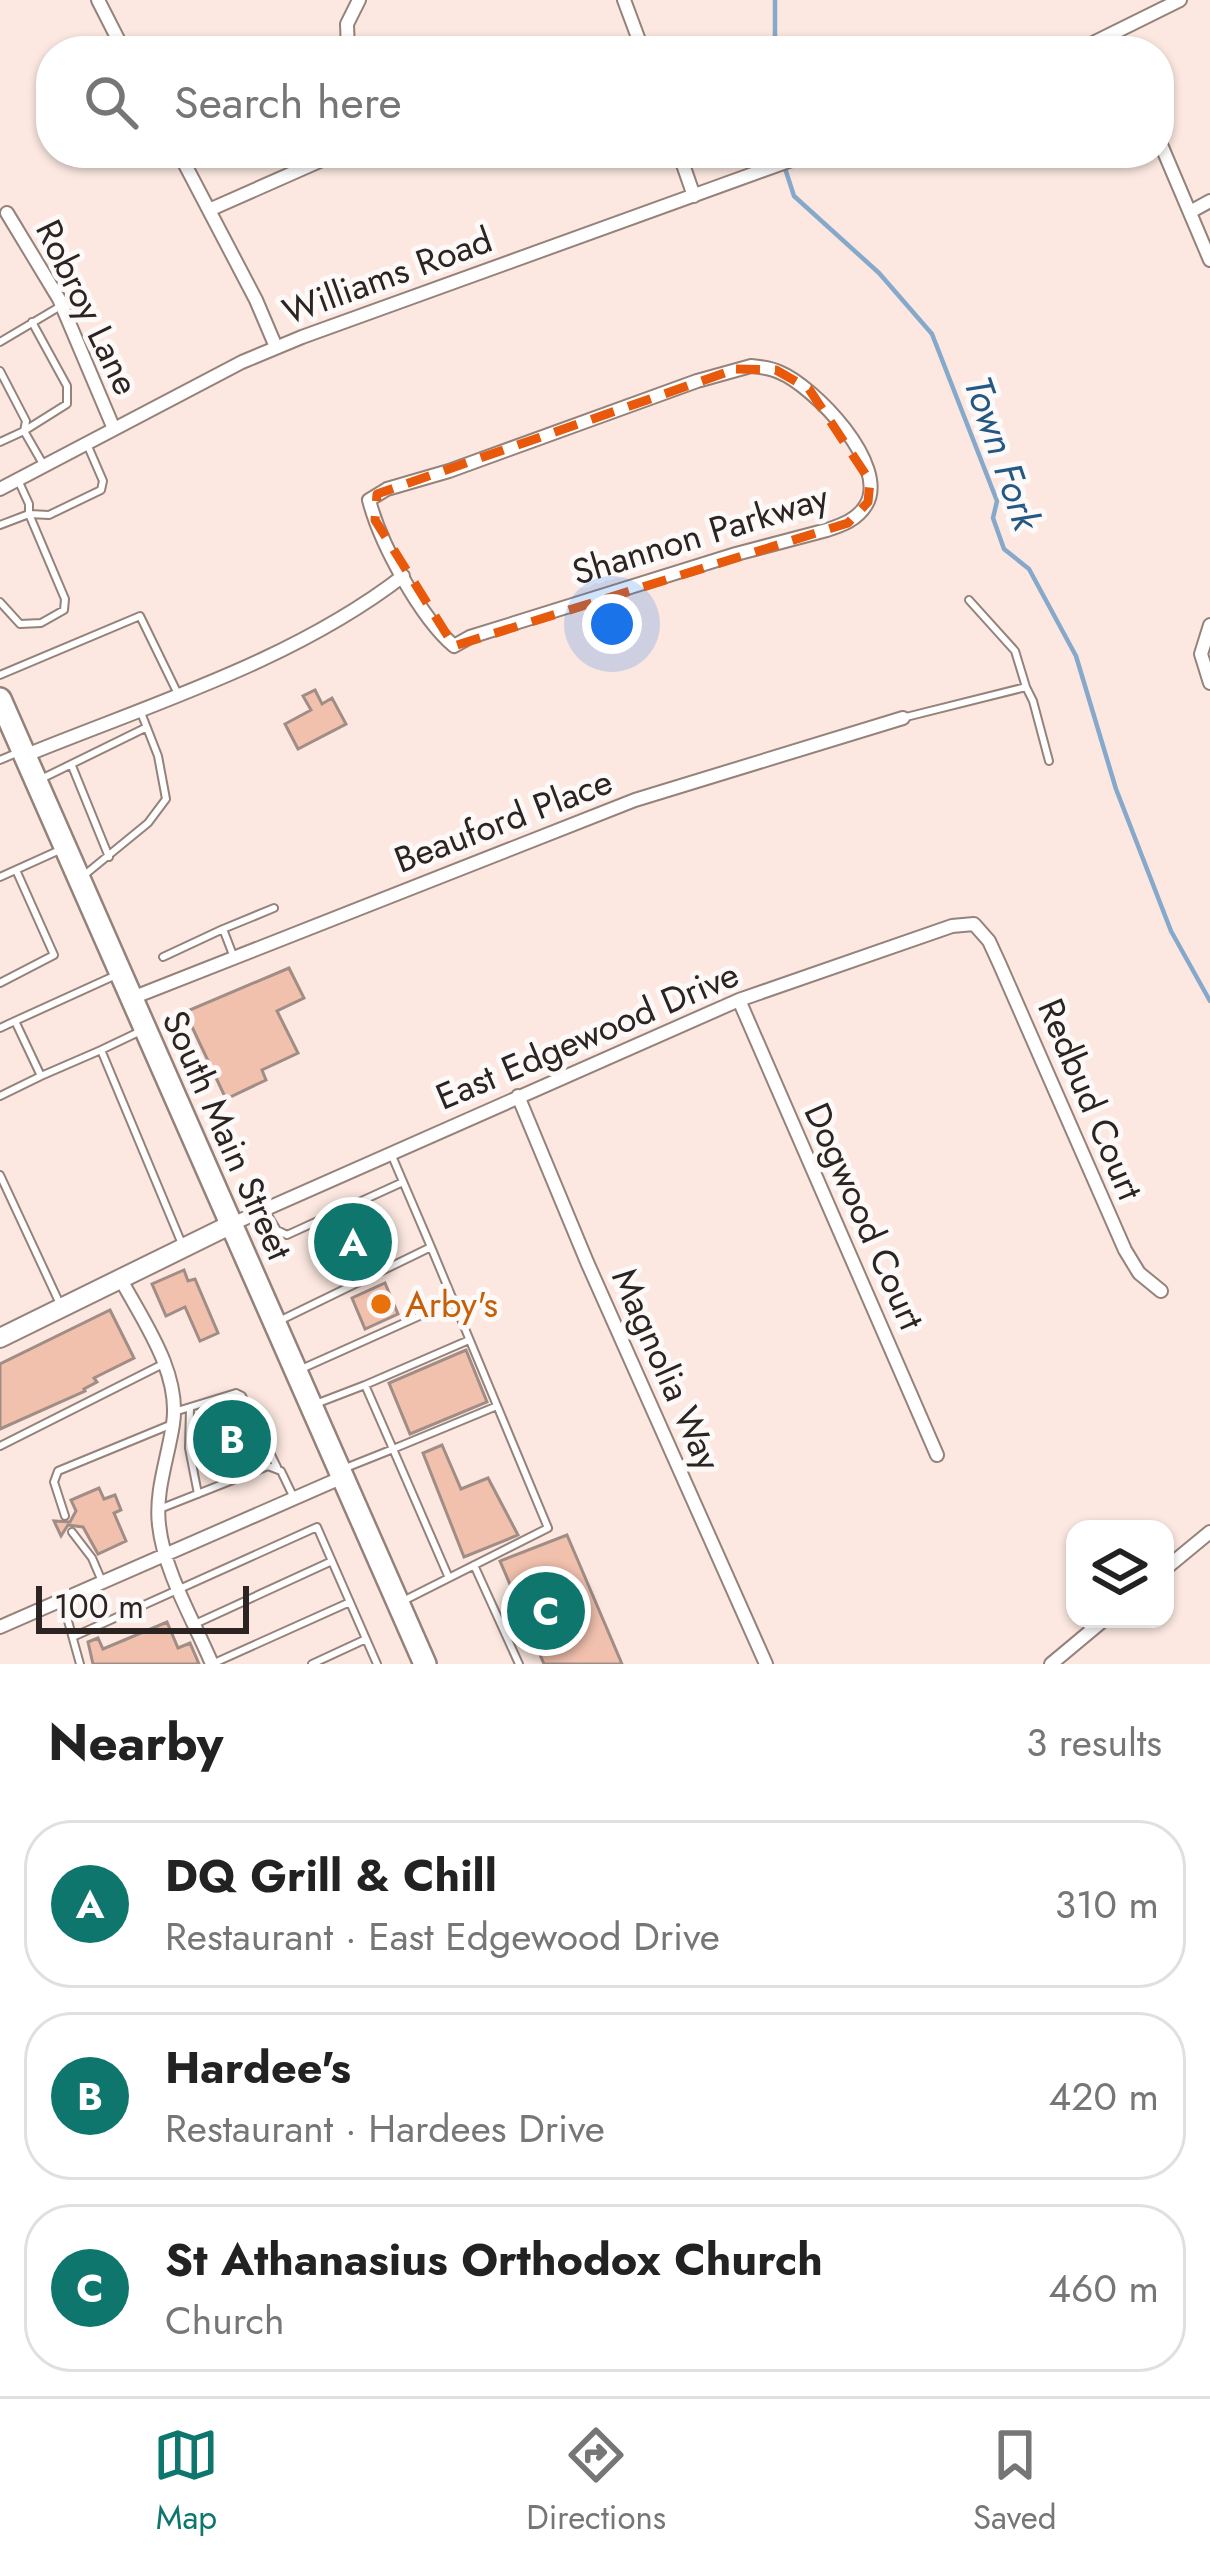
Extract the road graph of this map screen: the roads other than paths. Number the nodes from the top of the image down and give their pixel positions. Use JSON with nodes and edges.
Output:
{"nodes":[{"id":1,"x":98,"y":0,"type":"edge"},
{"id":2,"x":359,"y":0,"type":"edge"},
{"id":3,"x":624,"y":0,"type":"edge"},
{"id":4,"x":1180,"y":0,"type":"edge"},
{"id":5,"x":1114,"y":34,"type":"joint"},
{"id":6,"x":116,"y":36,"type":"edge"},
{"id":7,"x":347,"y":36,"type":"edge"},
{"id":8,"x":638,"y":36,"type":"edge"},
{"id":9,"x":1110,"y":36,"type":"edge"},
{"id":10,"x":187,"y":168,"type":"edge"},
{"id":11,"x":304,"y":168,"type":"edge"},
{"id":12,"x":684,"y":168,"type":"edge"},
{"id":13,"x":768,"y":168,"type":"edge"},
{"id":14,"x":1171,"y":168,"type":"edge"},
{"id":15,"x":694,"y":196,"type":"junction"},
{"id":16,"x":1210,"y":201,"type":"edge"},
{"id":17,"x":209,"y":210,"type":"junction"},
{"id":18,"x":7,"y":212,"type":"dead end"},
{"id":19,"x":1190,"y":212,"type":"junction"},
{"id":20,"x":1210,"y":260,"type":"edge"},
{"id":21,"x":61,"y":305,"type":"junction"},
{"id":22,"x":32,"y":322,"type":"junction"},
{"id":23,"x":0,"y":341,"type":"edge"},
{"id":24,"x":276,"y":347,"type":"junction"},
{"id":25,"x":0,"y":370,"type":"edge"},
{"id":26,"x":114,"y":430,"type":"junction"},
{"id":27,"x":24,"y":431,"type":"junction"},
{"id":28,"x":0,"y":442,"type":"edge"},
{"id":29,"x":87,"y":444,"type":"junction"},
{"id":30,"x":44,"y":467,"type":"junction"},
{"id":31,"x":18,"y":480,"type":"junction"},
{"id":32,"x":0,"y":489,"type":"edge"},
{"id":33,"x":29,"y":514,"type":"junction"},
{"id":34,"x":0,"y":525,"type":"edge"},
{"id":35,"x":403,"y":577,"type":"junction"},
{"id":36,"x":969,"y":600,"type":"dead end"},
{"id":37,"x":0,"y":602,"type":"edge"},
{"id":38,"x":1210,"y":625,"type":"edge"},
{"id":39,"x":0,"y":675,"type":"edge"},
{"id":40,"x":1210,"y":683,"type":"edge"},
{"id":41,"x":1026,"y":686,"type":"junction"},
{"id":42,"x":178,"y":694,"type":"junction"},
{"id":43,"x":0,"y":699,"type":"edge"},
{"id":44,"x":139,"y":709,"type":"junction"},
{"id":45,"x":903,"y":718,"type":"joint"},
{"id":46,"x":146,"y":727,"type":"junction"},
{"id":47,"x":23,"y":753,"type":"junction"},
{"id":48,"x":0,"y":760,"type":"edge"},
{"id":49,"x":1049,"y":760,"type":"dead end"},
{"id":50,"x":71,"y":765,"type":"junction"},
{"id":51,"x":36,"y":782,"type":"junction"},
{"id":52,"x":65,"y":847,"type":"junction"},
{"id":53,"x":109,"y":856,"type":"junction"},
{"id":54,"x":16,"y":870,"type":"junction"},
{"id":55,"x":0,"y":877,"type":"edge"},
{"id":56,"x":79,"y":879,"type":"junction"},
{"id":57,"x":274,"y":908,"type":"dead end"},
{"id":58,"x":974,"y":924,"type":"joint"},
{"id":59,"x":223,"y":929,"type":"junction"},
{"id":60,"x":163,"y":957,"type":"dead end"},
{"id":61,"x":235,"y":958,"type":"junction"},
{"id":62,"x":119,"y":974,"type":"junction"},
{"id":63,"x":0,"y":983,"type":"edge"},
{"id":64,"x":132,"y":998,"type":"junction"},
{"id":65,"x":740,"y":1000,"type":"junction"},
{"id":66,"x":15,"y":1021,"type":"junction"},
{"id":67,"x":0,"y":1028,"type":"edge"},
{"id":68,"x":145,"y":1030,"type":"junction"},
{"id":69,"x":101,"y":1049,"type":"junction"},
{"id":70,"x":41,"y":1076,"type":"junction"},
{"id":71,"x":0,"y":1096,"type":"edge"},
{"id":72,"x":518,"y":1096,"type":"junction"},
{"id":73,"x":391,"y":1152,"type":"junction"},
{"id":74,"x":0,"y":1175,"type":"edge"},
{"id":75,"x":403,"y":1182,"type":"junction"},
{"id":76,"x":264,"y":1209,"type":"junction"},
{"id":77,"x":232,"y":1224,"type":"junction"},
{"id":78,"x":183,"y":1247,"type":"junction"},
{"id":79,"x":431,"y":1247,"type":"junction"},
{"id":80,"x":120,"y":1278,"type":"junction"},
{"id":81,"x":1161,"y":1292,"type":"dead end"},
{"id":82,"x":453,"y":1301,"type":"junction"},
{"id":83,"x":62,"y":1307,"type":"junction"},
{"id":84,"x":275,"y":1323,"type":"junction"},
{"id":85,"x":0,"y":1338,"type":"edge"},
{"id":86,"x":469,"y":1340,"type":"junction"},
{"id":87,"x":164,"y":1364,"type":"junction"},
{"id":88,"x":296,"y":1371,"type":"junction"},
{"id":89,"x":365,"y":1385,"type":"junction"},
{"id":90,"x":311,"y":1406,"type":"junction"},
{"id":91,"x":496,"y":1406,"type":"junction"},
{"id":92,"x":190,"y":1407,"type":"junction"},
{"id":93,"x":174,"y":1418,"type":"junction"},
{"id":94,"x":0,"y":1446,"type":"edge"},
{"id":95,"x":393,"y":1449,"type":"junction"},
{"id":96,"x":938,"y":1455,"type":"dead end"},
{"id":97,"x":277,"y":1467,"type":"junction"},
{"id":98,"x":341,"y":1474,"type":"junction"},
{"id":99,"x":198,"y":1494,"type":"junction"},
{"id":100,"x":294,"y":1498,"type":"junction"},
{"id":101,"x":158,"y":1510,"type":"junction"},
{"id":102,"x":65,"y":1516,"type":"dead end"},
{"id":103,"x":72,"y":1532,"type":"dead end"},
{"id":104,"x":1210,"y":1532,"type":"edge"},
{"id":105,"x":165,"y":1554,"type":"junction"},
{"id":106,"x":332,"y":1561,"type":"junction"},
{"id":107,"x":1174,"y":1562,"type":"edge"},
{"id":108,"x":474,"y":1565,"type":"junction"},
{"id":109,"x":449,"y":1578,"type":"junction"},
{"id":110,"x":102,"y":1582,"type":"junction"},
{"id":111,"x":180,"y":1589,"type":"junction"},
{"id":112,"x":61,"y":1600,"type":"junction"},
{"id":113,"x":350,"y":1602,"type":"junction"},
{"id":114,"x":398,"y":1604,"type":"junction"},
{"id":115,"x":195,"y":1624,"type":"junction"},
{"id":116,"x":0,"y":1627,"type":"edge"},
{"id":117,"x":1094,"y":1628,"type":"edge"},
{"id":118,"x":75,"y":1636,"type":"junction"},
{"id":119,"x":367,"y":1639,"type":"junction"},
{"id":120,"x":80,"y":1664,"type":"edge"},
{"id":121,"x":212,"y":1664,"type":"edge"},
{"id":122,"x":313,"y":1664,"type":"edge"},
{"id":123,"x":377,"y":1664,"type":"edge"},
{"id":124,"x":425,"y":1664,"type":"edge"},
{"id":125,"x":519,"y":1664,"type":"edge"},
{"id":126,"x":766,"y":1664,"type":"edge"},
{"id":127,"x":1051,"y":1664,"type":"edge"}],
"edges":[{"from":1,"to":6,"type":"street"},
{"from":2,"to":7,"type":"street"},
{"from":3,"to":8,"type":"street"},
{"from":4,"to":5,"type":"street"},
{"from":5,"to":9,"type":"street"},
{"from":10,"to":17,"type":"street"},
{"from":11,"to":17,"type":"street"},
{"from":12,"to":15,"type":"street"},
{"from":13,"to":15,"type":"street","name":"Williams Road"},
{"from":14,"to":19,"type":"street"},
{"from":15,"to":24,"type":"street","name":"Williams Road"},
{"from":16,"to":19,"type":"street"},
{"from":17,"to":24,"type":"street"},
{"from":18,"to":21,"type":"street","name":"Robroy Lane"},
{"from":19,"to":20,"type":"street"},
{"from":21,"to":22,"type":"lane"},
{"from":21,"to":26,"type":"street","name":"Robroy Lane"},
{"from":22,"to":23,"type":"lane"},
{"from":22,"to":27,"type":"lane"},
{"from":24,"to":26,"type":"street","name":"Williams Road"},
{"from":25,"to":27,"type":"lane"},
{"from":26,"to":29,"type":"street","name":"Williams Road"},
{"from":27,"to":28,"type":"lane"},
{"from":27,"to":30,"type":"lane"},
{"from":29,"to":30,"type":"street","name":"Williams Road"},
{"from":29,"to":33,"type":"lane"},
{"from":30,"to":31,"type":"street","name":"Williams Road"},
{"from":31,"to":32,"type":"street","name":"Williams Road"},
{"from":31,"to":33,"type":"lane"},
{"from":33,"to":34,"type":"lane"},
{"from":33,"to":37,"type":"lane"},
{"from":35,"to":35,"type":"street","name":"Shannon Parkway"},
{"from":35,"to":42,"type":"street"},
{"from":36,"to":41,"type":"lane"},
{"from":38,"to":40,"type":"street"},
{"from":39,"to":42,"type":"lane"},
{"from":41,"to":45,"type":"lane"},
{"from":41,"to":49,"type":"lane"},
{"from":42,"to":44,"type":"street"},
{"from":43,"to":47,"type":"main road","name":"South Main Street"},
{"from":44,"to":46,"type":"lane"},
{"from":44,"to":47,"type":"street"},
{"from":45,"to":61,"type":"street","name":"Beauford Place"},
{"from":46,"to":50,"type":"lane"},
{"from":46,"to":53,"type":"lane"},
{"from":47,"to":48,"type":"lane"},
{"from":47,"to":51,"type":"main road","name":"South Main Street"},
{"from":50,"to":51,"type":"lane"},
{"from":50,"to":53,"type":"lane"},
{"from":51,"to":52,"type":"main road","name":"South Main Street"},
{"from":52,"to":54,"type":"lane"},
{"from":52,"to":56,"type":"main road","name":"South Main Street"},
{"from":53,"to":56,"type":"lane"},
{"from":54,"to":55,"type":"lane"},
{"from":54,"to":63,"type":"lane"},
{"from":56,"to":62,"type":"main road","name":"South Main Street"},
{"from":57,"to":59,"type":"lane"},
{"from":58,"to":65,"type":"street","name":"East Edgewood Drive"},
{"from":58,"to":81,"type":"street","name":"Redbud Court"},
{"from":59,"to":60,"type":"lane"},
{"from":59,"to":61,"type":"lane"},
{"from":61,"to":64,"type":"street","name":"Beauford Place"},
{"from":62,"to":64,"type":"main road","name":"South Main Street"},
{"from":62,"to":66,"type":"lane"},
{"from":64,"to":68,"type":"main road","name":"South Main Street"},
{"from":65,"to":72,"type":"street","name":"East Edgewood Drive"},
{"from":65,"to":96,"type":"street","name":"Dogwood Court"},
{"from":66,"to":67,"type":"lane"},
{"from":66,"to":70,"type":"lane"},
{"from":68,"to":69,"type":"lane"},
{"from":68,"to":77,"type":"main road","name":"South Main Street"},
{"from":69,"to":70,"type":"lane"},
{"from":69,"to":78,"type":"lane"},
{"from":70,"to":71,"type":"lane"},
{"from":72,"to":73,"type":"street","name":"East Edgewood Drive"},
{"from":72,"to":126,"type":"street","name":"Magnolia Way"},
{"from":73,"to":75,"type":"lane"},
{"from":73,"to":76,"type":"street","name":"East Edgewood Drive"},
{"from":74,"to":83,"type":"lane"},
{"from":75,"to":76,"type":"lane"},
{"from":75,"to":79,"type":"lane"},
{"from":76,"to":77,"type":"street","name":"East Edgewood Drive"},
{"from":77,"to":78,"type":"street"},
{"from":77,"to":84,"type":"main road","name":"South Main Street"},
{"from":78,"to":80,"type":"street"},
{"from":79,"to":82,"type":"lane"},
{"from":79,"to":84,"type":"lane"},
{"from":80,"to":83,"type":"street"},
{"from":80,"to":87,"type":"street"},
{"from":82,"to":86,"type":"lane"},
{"from":82,"to":88,"type":"lane"},
{"from":83,"to":85,"type":"street"},
{"from":84,"to":88,"type":"main road","name":"South Main Street"},
{"from":86,"to":89,"type":"lane"},
{"from":86,"to":91,"type":"lane"},
{"from":87,"to":93,"type":"street"},
{"from":87,"to":94,"type":"lane"},
{"from":88,"to":90,"type":"main road","name":"South Main Street"},
{"from":89,"to":90,"type":"lane"},
{"from":89,"to":95,"type":"lane"},
{"from":90,"to":98,"type":"main road","name":"South Main Street"},
{"from":91,"to":95,"type":"lane"},
{"from":91,"to":108,"type":"lane"},
{"from":92,"to":93,"type":"lane"},
{"from":92,"to":97,"type":"lane"},
{"from":92,"to":99,"type":"lane"},
{"from":93,"to":101,"type":"street"},
{"from":93,"to":102,"type":"lane"},
{"from":95,"to":98,"type":"lane"},
{"from":95,"to":109,"type":"lane"},
{"from":97,"to":99,"type":"lane"},
{"from":97,"to":100,"type":"lane"},
{"from":98,"to":100,"type":"street"},
{"from":98,"to":114,"type":"main road","name":"South Main Street"},
{"from":99,"to":101,"type":"lane"},
{"from":100,"to":105,"type":"street"},
{"from":101,"to":105,"type":"street"},
{"from":103,"to":110,"type":"lane"},
{"from":104,"to":107,"type":"street"},
{"from":105,"to":110,"type":"street"},
{"from":105,"to":111,"type":"street"},
{"from":106,"to":111,"type":"lane"},
{"from":106,"to":113,"type":"lane"},
{"from":106,"to":115,"type":"lane"},
{"from":108,"to":109,"type":"lane"},
{"from":108,"to":125,"type":"lane"},
{"from":109,"to":114,"type":"lane"},
{"from":110,"to":112,"type":"street"},
{"from":111,"to":115,"type":"street"},
{"from":111,"to":118,"type":"lane"},
{"from":112,"to":116,"type":"street"},
{"from":112,"to":118,"type":"lane"},
{"from":113,"to":119,"type":"lane"},
{"from":113,"to":121,"type":"lane"},
{"from":114,"to":124,"type":"main road","name":"South Main Street"},
{"from":115,"to":121,"type":"street"},
{"from":117,"to":127,"type":"street"},
{"from":118,"to":120,"type":"lane"},
{"from":119,"to":122,"type":"lane"},
{"from":119,"to":123,"type":"lane"}]}
